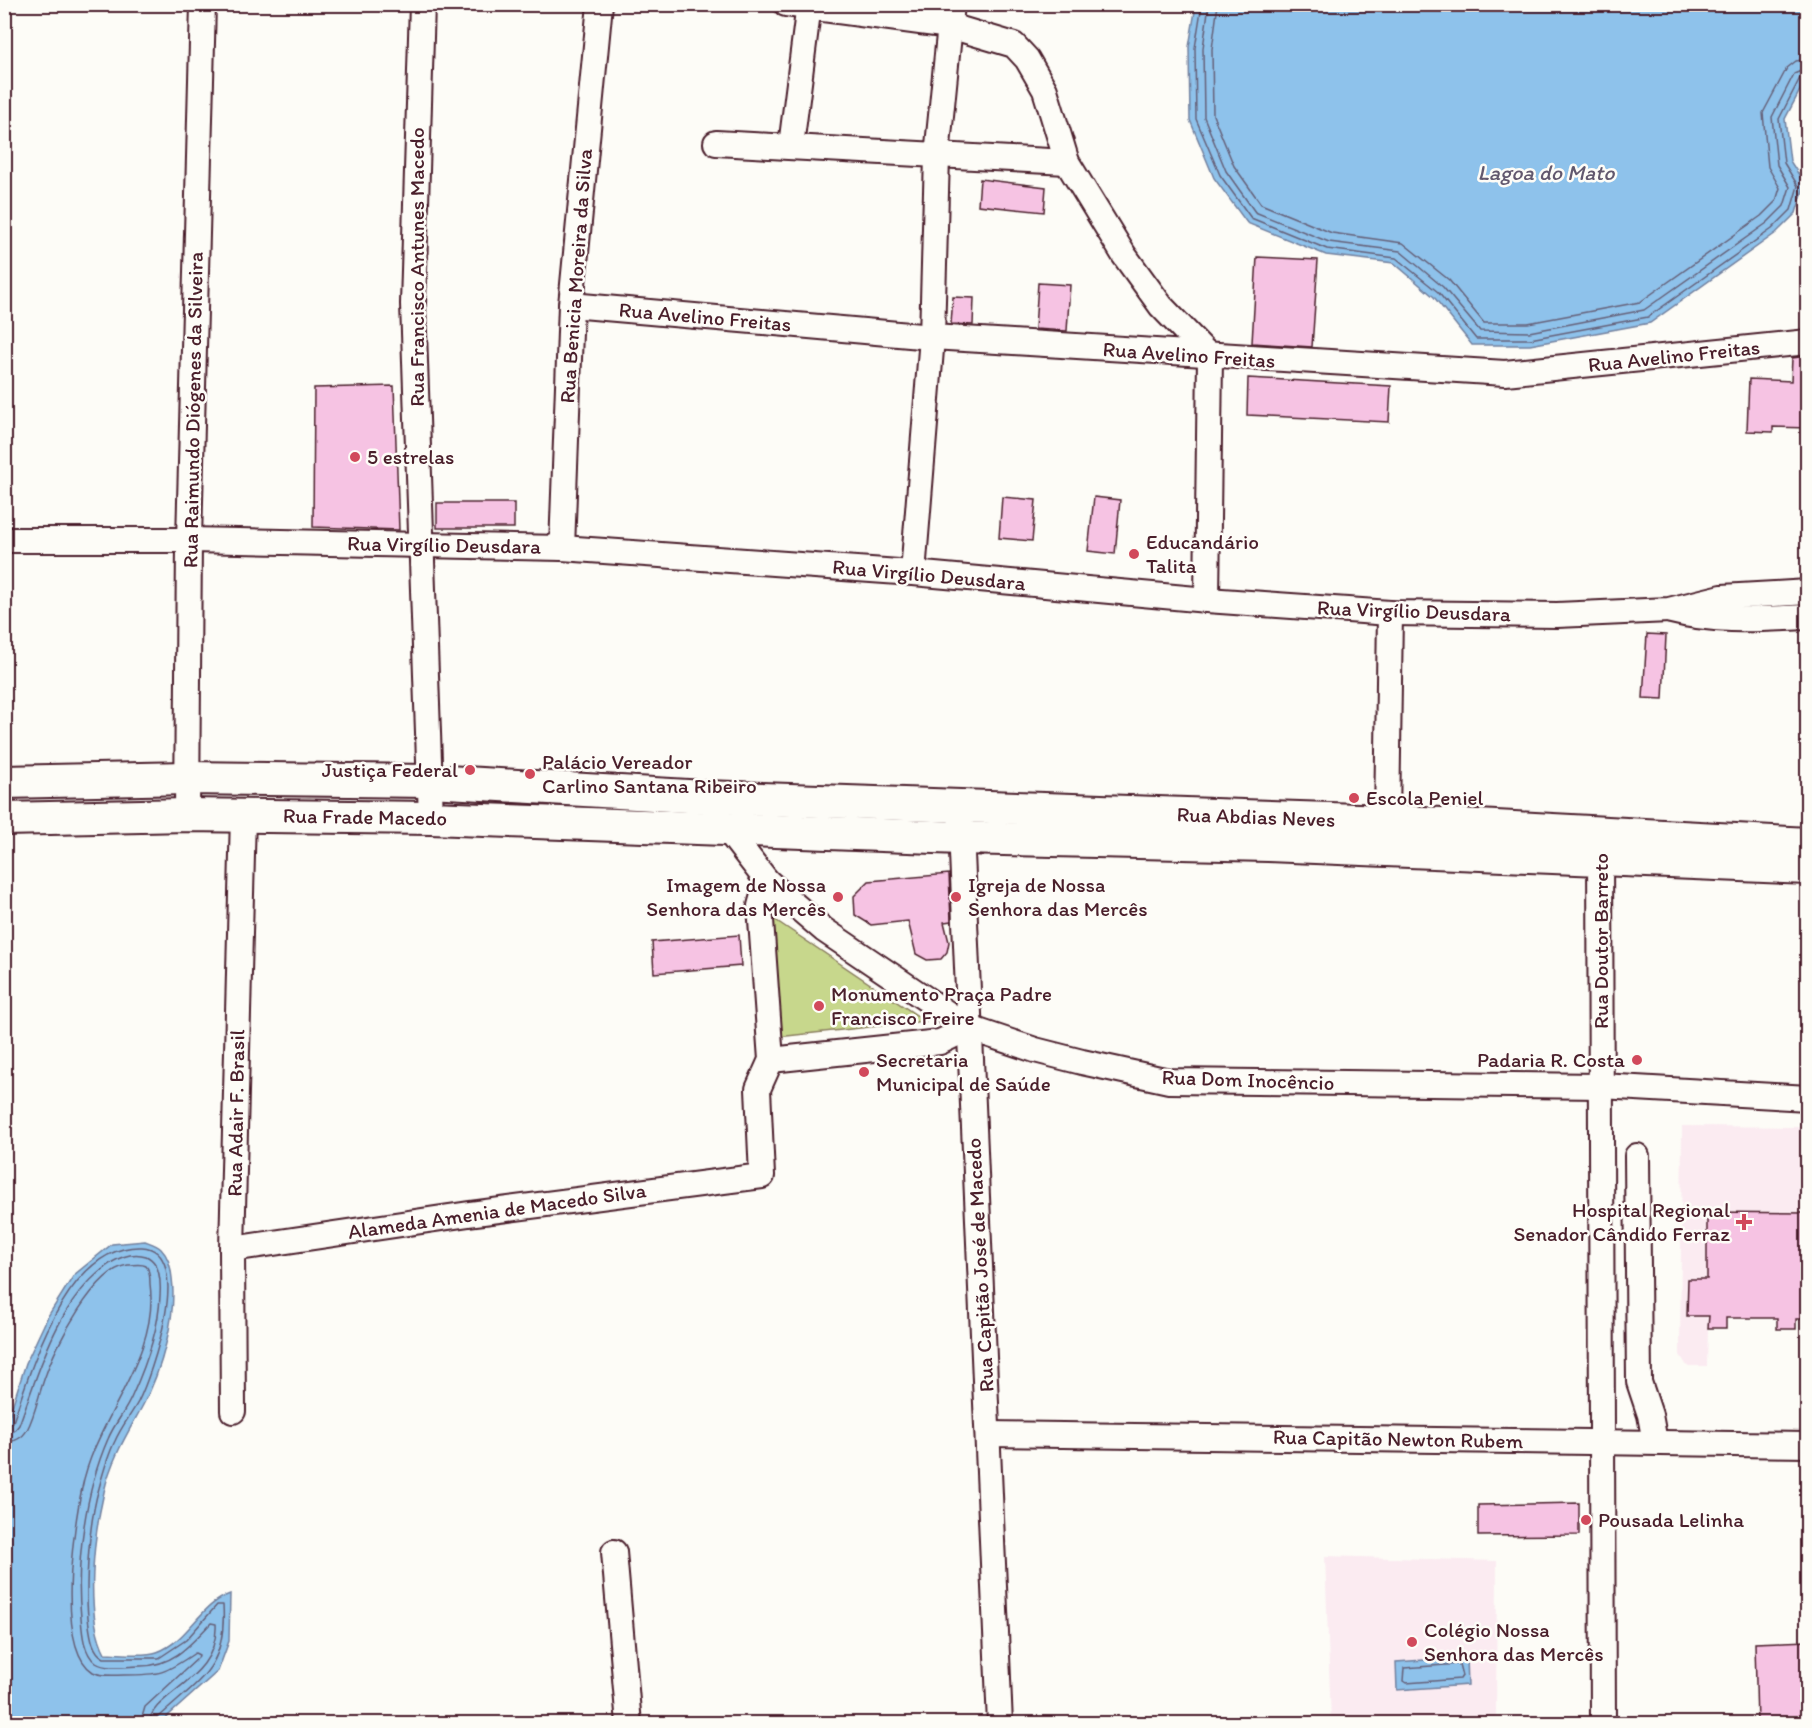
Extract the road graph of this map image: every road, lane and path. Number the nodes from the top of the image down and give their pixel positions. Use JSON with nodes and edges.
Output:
{"nodes":[{"id":1,"x":203,"y":4,"type":"edge"},
{"id":2,"x":422,"y":4,"type":"edge"},
{"id":3,"x":600,"y":4,"type":"edge"},
{"id":4,"x":801,"y":6,"type":"edge"},
{"id":5,"x":951,"y":15,"type":"edge"},
{"id":6,"x":716,"y":143,"type":"dead end"},
{"id":7,"x":791,"y":146,"type":"junction"},
{"id":8,"x":937,"y":156,"type":"junction"},
{"id":9,"x":1067,"y":162,"type":"junction"},
{"id":10,"x":571,"y":305,"type":"junction"},
{"id":11,"x":932,"y":337,"type":"junction"},
{"id":12,"x":1808,"y":342,"type":"edge"},
{"id":13,"x":1210,"y":357,"type":"junction"},
{"id":14,"x":4,"y":540,"type":"edge"},
{"id":15,"x":189,"y":540,"type":"junction"},
{"id":16,"x":422,"y":545,"type":"junction"},
{"id":17,"x":562,"y":548,"type":"junction"},
{"id":18,"x":913,"y":573,"type":"junction"},
{"id":19,"x":1808,"y":592,"type":"edge"},
{"id":20,"x":1208,"y":600,"type":"junction"},
{"id":21,"x":1669,"y":610,"type":"junction"},
{"id":22,"x":1390,"y":613,"type":"junction"},
{"id":23,"x":1808,"y":617,"type":"edge"},
{"id":24,"x":187,"y":778,"type":"junction"},
{"id":25,"x":430,"y":781,"type":"junction"},
{"id":26,"x":4,"y":782,"type":"edge"},
{"id":27,"x":705,"y":797,"type":"junction"},
{"id":28,"x":960,"y":807,"type":"junction"},
{"id":29,"x":187,"y":815,"type":"junction"},
{"id":30,"x":243,"y":815,"type":"junction"},
{"id":31,"x":431,"y":818,"type":"junction"},
{"id":32,"x":4,"y":819,"type":"edge"},
{"id":33,"x":1387,"y":821,"type":"junction"},
{"id":34,"x":725,"y":829,"type":"junction"},
{"id":35,"x":1269,"y":831,"type":"junction"},
{"id":36,"x":961,"y":838,"type":"junction"},
{"id":37,"x":1808,"y":844,"type":"edge"},
{"id":38,"x":1600,"y":847,"type":"junction"},
{"id":39,"x":1696,"y":851,"type":"junction"},
{"id":40,"x":1808,"y":868,"type":"edge"},
{"id":41,"x":766,"y":881,"type":"junction"},
{"id":42,"x":969,"y":1028,"type":"junction"},
{"id":43,"x":771,"y":1060,"type":"junction"},
{"id":44,"x":1602,"y":1086,"type":"junction"},
{"id":45,"x":1808,"y":1098,"type":"edge"},
{"id":46,"x":1637,"y":1155,"type":"dead end"},
{"id":47,"x":232,"y":1249,"type":"junction"},
{"id":48,"x":233,"y":1411,"type":"dead end"},
{"id":49,"x":988,"y":1434,"type":"junction"},
{"id":50,"x":1601,"y":1441,"type":"junction"},
{"id":51,"x":1655,"y":1442,"type":"junction"},
{"id":52,"x":1808,"y":1445,"type":"edge"},
{"id":53,"x":614,"y":1552,"type":"dead end"},
{"id":54,"x":629,"y":1724,"type":"edge"},
{"id":55,"x":1000,"y":1724,"type":"edge"},
{"id":56,"x":1604,"y":1724,"type":"edge"}],
"edges":[{"from":1,"to":15,"type":"street","name":"Rua Raimundo Diógenes da Silveira"},
{"from":2,"to":16,"type":"street","name":"Rua Francisco Antunes Macedo"},
{"from":3,"to":10,"type":"street","name":"Rua Benicia Moreira da Silva"},
{"from":4,"to":5,"type":"street"},
{"from":4,"to":7,"type":"street"},
{"from":5,"to":8,"type":"street"},
{"from":5,"to":9,"type":"street"},
{"from":6,"to":7,"type":"street"},
{"from":7,"to":8,"type":"street"},
{"from":8,"to":9,"type":"street"},
{"from":8,"to":11,"type":"street"},
{"from":9,"to":13,"type":"street"},
{"from":10,"to":11,"type":"street","name":"Rua Avelino Freitas"},
{"from":10,"to":17,"type":"street","name":"Rua Benicia Moreira da Silva"},
{"from":11,"to":13,"type":"street","name":"Rua Avelino Freitas"},
{"from":11,"to":18,"type":"street"},
{"from":12,"to":13,"type":"street","name":"Rua Avelino Freitas"},
{"from":13,"to":20,"type":"street"},
{"from":14,"to":15,"type":"street","name":"Rua Virgílio Deusdara"},
{"from":15,"to":16,"type":"street","name":"Rua Virgílio Deusdara"},
{"from":15,"to":24,"type":"street","name":"Rua Raimundo Diógenes da Silveira"},
{"from":16,"to":17,"type":"street","name":"Rua Virgílio Deusdara"},
{"from":16,"to":25,"type":"street","name":"Rua Francisco Antunes Macedo"},
{"from":17,"to":18,"type":"street","name":"Rua Virgílio Deusdara"},
{"from":18,"to":20,"type":"street","name":"Rua Virgílio Deusdara"},
{"from":19,"to":21,"type":"street","name":"Rua Virgílio Deusdara"},
{"from":20,"to":22,"type":"street","name":"Rua Virgílio Deusdara"},
{"from":21,"to":22,"type":"street","name":"Rua Virgílio Deusdara"},
{"from":21,"to":23,"type":"street","name":"Rua Virgílio Deusdara"},
{"from":22,"to":33,"type":"street"},
{"from":24,"to":25,"type":"main road","name":"Rua Frade Macedo"},
{"from":24,"to":26,"type":"main road","name":"Rua Frade Macedo"},
{"from":24,"to":29,"type":"street","name":"Rua Raimundo Diógenes da Silveira"},
{"from":25,"to":27,"type":"main road","name":"Rua Frade Macedo"},
{"from":25,"to":31,"type":"street","name":"Rua Francisco Antunes Macedo"},
{"from":27,"to":28,"type":"main road","name":"Rua Abdias Neves"},
{"from":27,"to":34,"type":"street","name":"Rua Dom Inocêncio"},
{"from":28,"to":35,"type":"main road","name":"Rua Abdias Neves"},
{"from":28,"to":36,"type":"street","name":"Rua Capitão José de Macedo"},
{"from":29,"to":30,"type":"main road","name":"Rua Frade Macedo"},
{"from":29,"to":32,"type":"main road","name":"Rua Frade Macedo"},
{"from":30,"to":31,"type":"main road","name":"Rua Frade Macedo"},
{"from":30,"to":47,"type":"street","name":"Rua Adair F. Brasil"},
{"from":31,"to":34,"type":"main road","name":"Rua Frade Macedo"},
{"from":33,"to":35,"type":"main road","name":"Rua Abdias Neves"},
{"from":33,"to":38,"type":"main road","name":"Rua Abdias Neves"},
{"from":34,"to":36,"type":"main road","name":"Rua Abdias Neves"},
{"from":34,"to":41,"type":"street","name":"Rua Dom Inocêncio"},
{"from":35,"to":36,"type":"main road","name":"Rua Abdias Neves"},
{"from":35,"to":38,"type":"main road","name":"Rua Abdias Neves"},
{"from":36,"to":42,"type":"street","name":"Rua Capitão José de Macedo"},
{"from":37,"to":39,"type":"main road","name":"Rua Abdias Neves"},
{"from":38,"to":39,"type":"main road","name":"Rua Abdias Neves"},
{"from":38,"to":44,"type":"street","name":"Rua Doutor Barreto"},
{"from":39,"to":40,"type":"main road","name":"Rua Abdias Neves"},
{"from":41,"to":42,"type":"street","name":"Rua Dom Inocêncio"},
{"from":41,"to":43,"type":"street"},
{"from":42,"to":43,"type":"street"},
{"from":42,"to":44,"type":"street","name":"Rua Dom Inocêncio"},
{"from":42,"to":49,"type":"street","name":"Rua Capitão José de Macedo"},
{"from":43,"to":47,"type":"street","name":"Alameda Amenia de Macedo Silva"},
{"from":44,"to":45,"type":"street","name":"Rua Dom Inocêncio"},
{"from":44,"to":50,"type":"street","name":"Rua Doutor Barreto"},
{"from":46,"to":51,"type":"street"},
{"from":47,"to":48,"type":"street","name":"Rua Adair F. Brasil"},
{"from":49,"to":50,"type":"street","name":"Rua Capitão Newton Rubem"},
{"from":49,"to":55,"type":"street","name":"Rua Capitão José de Macedo"},
{"from":50,"to":51,"type":"street","name":"Rua Capitão Newton Rubem"},
{"from":50,"to":56,"type":"street","name":"Rua Doutor Barreto"},
{"from":51,"to":52,"type":"street","name":"Rua Capitão Newton Rubem"},
{"from":53,"to":54,"type":"street"}]}
